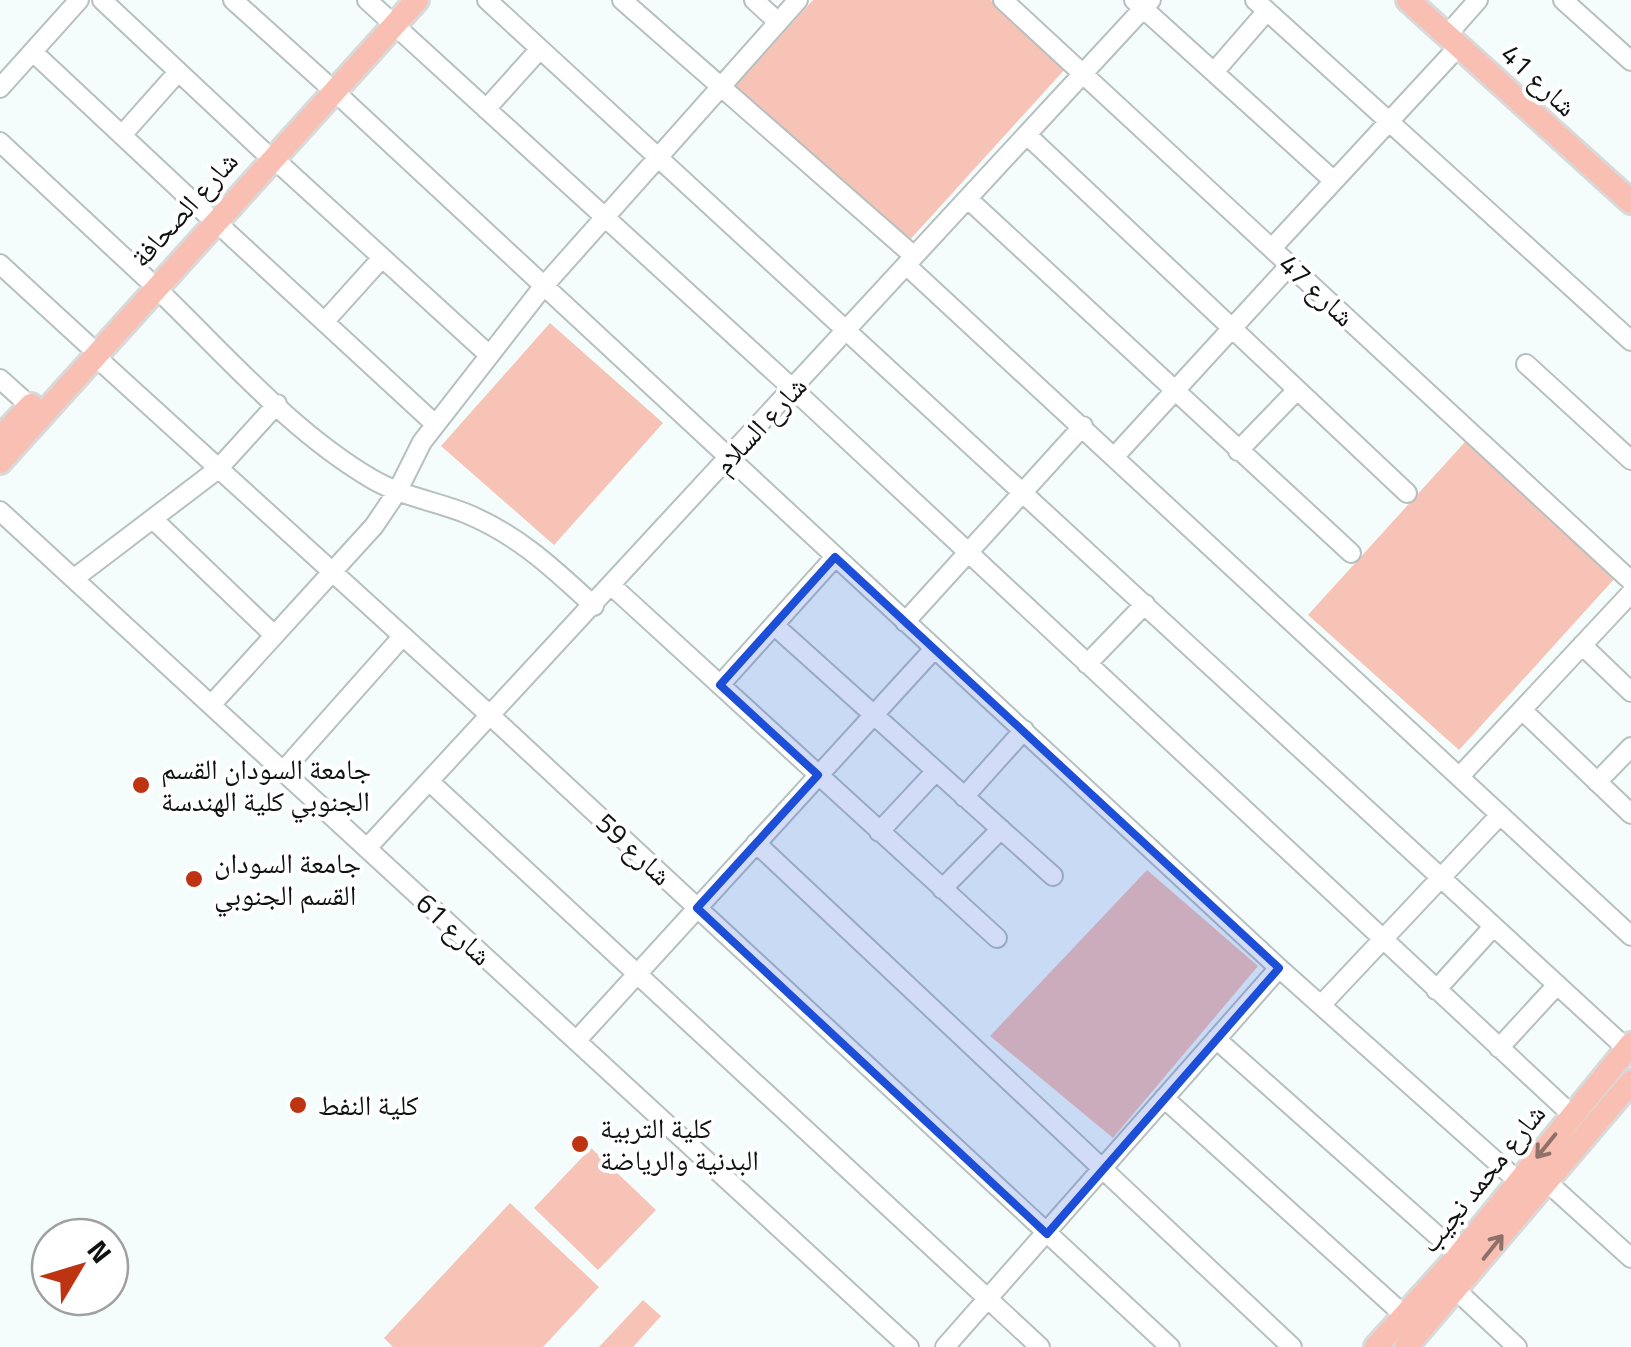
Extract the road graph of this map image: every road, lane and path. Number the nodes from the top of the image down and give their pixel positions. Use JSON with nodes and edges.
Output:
{"nodes":[{"id":1,"x":79,"y":0,"type":"edge"},
{"id":2,"x":102,"y":0,"type":"edge"},
{"id":3,"x":233,"y":0,"type":"edge"},
{"id":4,"x":368,"y":0,"type":"edge"},
{"id":5,"x":417,"y":0,"type":"edge"},
{"id":6,"x":488,"y":0,"type":"edge"},
{"id":7,"x":622,"y":0,"type":"edge"},
{"id":8,"x":754,"y":0,"type":"edge"},
{"id":9,"x":798,"y":0,"type":"edge"},
{"id":10,"x":1003,"y":0,"type":"edge"},
{"id":11,"x":1408,"y":0,"type":"edge"},
{"id":12,"x":1478,"y":0,"type":"edge"},
{"id":13,"x":1563,"y":0,"type":"edge"},
{"id":14,"x":1143,"y":3,"type":"edge"},
{"id":15,"x":1261,"y":6,"type":"edge"},
{"id":16,"x":393,"y":14,"type":"edge"},
{"id":17,"x":778,"y":22,"type":"junction"},
{"id":18,"x":1453,"y":40,"type":"junction"},
{"id":19,"x":540,"y":49,"type":"junction"},
{"id":20,"x":33,"y":52,"type":"junction"},
{"id":21,"x":1631,"y":61,"type":"edge"},
{"id":22,"x":178,"y":72,"type":"junction"},
{"id":23,"x":1214,"y":72,"type":"junction"},
{"id":24,"x":1084,"y":74,"type":"junction"},
{"id":25,"x":328,"y":86,"type":"junction"},
{"id":26,"x":722,"y":86,"type":"junction"},
{"id":27,"x":0,"y":88,"type":"edge"},
{"id":28,"x":486,"y":109,"type":"junction"},
{"id":29,"x":1388,"y":122,"type":"junction"},
{"id":30,"x":122,"y":134,"type":"junction"},
{"id":31,"x":1027,"y":135,"type":"junction"},
{"id":32,"x":0,"y":142,"type":"edge"},
{"id":33,"x":267,"y":154,"type":"junction"},
{"id":34,"x":658,"y":156,"type":"junction"},
{"id":35,"x":1334,"y":181,"type":"junction"},
{"id":36,"x":968,"y":200,"type":"junction"},
{"id":37,"x":1631,"y":202,"type":"edge"},
{"id":38,"x":210,"y":216,"type":"junction"},
{"id":39,"x":603,"y":218,"type":"junction"},
{"id":40,"x":1272,"y":248,"type":"junction"},
{"id":41,"x":380,"y":260,"type":"junction"},
{"id":42,"x":910,"y":260,"type":"junction"},
{"id":43,"x":1290,"y":265,"type":"junction"},
{"id":44,"x":2,"y":269,"type":"edge"},
{"id":45,"x":151,"y":282,"type":"junction"},
{"id":46,"x":542,"y":288,"type":"junction"},
{"id":47,"x":326,"y":320,"type":"junction"},
{"id":48,"x":1232,"y":328,"type":"junction"},
{"id":49,"x":848,"y":330,"type":"junction"},
{"id":50,"x":1631,"y":341,"type":"edge"},
{"id":51,"x":91,"y":350,"type":"junction"},
{"id":52,"x":488,"y":354,"type":"junction"},
{"id":53,"x":1526,"y":364,"type":"dead end"},
{"id":54,"x":0,"y":379,"type":"edge"},
{"id":55,"x":793,"y":389,"type":"junction"},
{"id":56,"x":1297,"y":390,"type":"junction"},
{"id":57,"x":1173,"y":392,"type":"junction"},
{"id":58,"x":277,"y":404,"type":"junction"},
{"id":59,"x":30,"y":406,"type":"junction"},
{"id":60,"x":436,"y":424,"type":"junction"},
{"id":61,"x":1084,"y":426,"type":"junction"},
{"id":62,"x":0,"y":438,"type":"edge"},
{"id":63,"x":1238,"y":451,"type":"junction"},
{"id":64,"x":1115,"y":456,"type":"junction"},
{"id":65,"x":728,"y":460,"type":"junction"},
{"id":66,"x":1631,"y":460,"type":"edge"},
{"id":67,"x":0,"y":462,"type":"edge"},
{"id":68,"x":218,"y":469,"type":"junction"},
{"id":69,"x":1024,"y":490,"type":"junction"},
{"id":70,"x":397,"y":492,"type":"junction"},
{"id":71,"x":1407,"y":493,"type":"dead end"},
{"id":72,"x":0,"y":511,"type":"edge"},
{"id":73,"x":155,"y":521,"type":"junction"},
{"id":74,"x":1351,"y":552,"type":"dead end"},
{"id":75,"x":970,"y":554,"type":"junction"},
{"id":76,"x":835,"y":557,"type":"junction"},
{"id":77,"x":332,"y":574,"type":"junction"},
{"id":78,"x":76,"y":577,"type":"junction"},
{"id":79,"x":1631,"y":581,"type":"edge"},
{"id":80,"x":612,"y":586,"type":"junction"},
{"id":81,"x":1631,"y":592,"type":"edge"},
{"id":82,"x":1145,"y":604,"type":"junction"},
{"id":83,"x":594,"y":606,"type":"junction"},
{"id":84,"x":905,"y":622,"type":"junction"},
{"id":85,"x":775,"y":626,"type":"junction"},
{"id":86,"x":274,"y":635,"type":"junction"},
{"id":87,"x":402,"y":637,"type":"junction"},
{"id":88,"x":1582,"y":645,"type":"junction"},
{"id":89,"x":934,"y":649,"type":"junction"},
{"id":90,"x":1087,"y":664,"type":"junction"},
{"id":91,"x":720,"y":685,"type":"junction"},
{"id":92,"x":1631,"y":692,"type":"edge"},
{"id":93,"x":211,"y":705,"type":"junction"},
{"id":94,"x":1522,"y":710,"type":"junction"},
{"id":95,"x":874,"y":714,"type":"junction"},
{"id":96,"x":492,"y":717,"type":"junction"},
{"id":97,"x":1024,"y":730,"type":"junction"},
{"id":98,"x":1631,"y":747,"type":"edge"},
{"id":99,"x":284,"y":771,"type":"junction"},
{"id":100,"x":936,"y":771,"type":"junction"},
{"id":101,"x":818,"y":775,"type":"junction"},
{"id":102,"x":1460,"y":776,"type":"junction"},
{"id":103,"x":1597,"y":782,"type":"junction"},
{"id":104,"x":431,"y":783,"type":"junction"},
{"id":105,"x":964,"y":797,"type":"junction"},
{"id":106,"x":1500,"y":814,"type":"junction"},
{"id":107,"x":1631,"y":814,"type":"edge"},
{"id":108,"x":1000,"y":829,"type":"junction"},
{"id":109,"x":879,"y":832,"type":"junction"},
{"id":110,"x":756,"y":842,"type":"junction"},
{"id":111,"x":367,"y":848,"type":"junction"},
{"id":112,"x":1054,"y":876,"type":"dead end"},
{"id":113,"x":1441,"y":878,"type":"junction"},
{"id":114,"x":942,"y":889,"type":"junction"},
{"id":115,"x":697,"y":908,"type":"junction"},
{"id":116,"x":1493,"y":927,"type":"junction"},
{"id":117,"x":1631,"y":936,"type":"edge"},
{"id":118,"x":997,"y":938,"type":"dead end"},
{"id":119,"x":1382,"y":939,"type":"junction"},
{"id":120,"x":1279,"y":968,"type":"junction"},
{"id":121,"x":637,"y":973,"type":"junction"},
{"id":122,"x":1556,"y":986,"type":"junction"},
{"id":123,"x":1436,"y":990,"type":"junction"},
{"id":124,"x":1321,"y":1004,"type":"junction"},
{"id":125,"x":1216,"y":1038,"type":"junction"},
{"id":126,"x":576,"y":1041,"type":"junction"},
{"id":127,"x":1629,"y":1047,"type":"edge"},
{"id":128,"x":1499,"y":1048,"type":"junction"},
{"id":129,"x":1631,"y":1082,"type":"edge"},
{"id":130,"x":1164,"y":1098,"type":"junction"},
{"id":131,"x":1572,"y":1115,"type":"junction"},
{"id":132,"x":1106,"y":1168,"type":"junction"},
{"id":133,"x":1518,"y":1180,"type":"junction"},
{"id":134,"x":1546,"y":1181,"type":"junction"},
{"id":135,"x":1047,"y":1234,"type":"junction"},
{"id":136,"x":1460,"y":1255,"type":"junction"},
{"id":137,"x":1631,"y":1258,"type":"edge"},
{"id":138,"x":1457,"y":1291,"type":"junction"},
{"id":139,"x":988,"y":1299,"type":"junction"},
{"id":140,"x":1405,"y":1316,"type":"junction"},
{"id":141,"x":909,"y":1347,"type":"edge"},
{"id":142,"x":945,"y":1347,"type":"edge"},
{"id":143,"x":1040,"y":1347,"type":"edge"},
{"id":144,"x":1170,"y":1347,"type":"edge"},
{"id":145,"x":1292,"y":1347,"type":"edge"},
{"id":146,"x":1376,"y":1347,"type":"edge"},
{"id":147,"x":1406,"y":1347,"type":"edge"},
{"id":148,"x":1517,"y":1347,"type":"edge"}],
"edges":[{"from":1,"to":20,"type":"street"},
{"from":2,"to":22,"type":"street"},
{"from":3,"to":25,"type":"street"},
{"from":4,"to":16,"type":"street"},
{"from":5,"to":16,"type":"main road","name":"شارع الصحافة"},
{"from":6,"to":19,"type":"street"},
{"from":7,"to":26,"type":"street"},
{"from":8,"to":17,"type":"street"},
{"from":9,"to":17,"type":"street"},
{"from":10,"to":24,"type":"street","name":"شارع 47"},
{"from":11,"to":18,"type":"main road","name":"شارع 41"},
{"from":12,"to":18,"type":"street"},
{"from":13,"to":21,"type":"street"},
{"from":14,"to":23,"type":"street"},
{"from":14,"to":24,"type":"street","name":"شارع السلام"},
{"from":15,"to":23,"type":"street"},
{"from":15,"to":29,"type":"street"},
{"from":16,"to":25,"type":"main road","name":"شارع الصحافة"},
{"from":16,"to":28,"type":"street"},
{"from":17,"to":26,"type":"street"},
{"from":18,"to":29,"type":"street"},
{"from":18,"to":37,"type":"main road","name":"شارع 41"},
{"from":19,"to":28,"type":"street"},
{"from":19,"to":34,"type":"street"},
{"from":20,"to":27,"type":"street"},
{"from":20,"to":30,"type":"street"},
{"from":22,"to":30,"type":"street"},
{"from":22,"to":33,"type":"street"},
{"from":23,"to":35,"type":"street"},
{"from":24,"to":31,"type":"street","name":"شارع السلام"},
{"from":24,"to":40,"type":"street","name":"شارع 47"},
{"from":25,"to":33,"type":"main road","name":"شارع الصحافة"},
{"from":25,"to":46,"type":"street"},
{"from":26,"to":34,"type":"street"},
{"from":26,"to":42,"type":"street"},
{"from":28,"to":39,"type":"street"},
{"from":29,"to":35,"type":"street"},
{"from":29,"to":50,"type":"street"},
{"from":30,"to":38,"type":"street"},
{"from":31,"to":36,"type":"street","name":"شارع السلام"},
{"from":31,"to":48,"type":"street"},
{"from":32,"to":45,"type":"street"},
{"from":33,"to":38,"type":"main road","name":"شارع الصحافة"},
{"from":33,"to":41,"type":"street"},
{"from":34,"to":39,"type":"street"},
{"from":34,"to":49,"type":"street"},
{"from":35,"to":40,"type":"street"},
{"from":36,"to":42,"type":"street","name":"شارع السلام"},
{"from":36,"to":57,"type":"street"},
{"from":38,"to":45,"type":"main road","name":"شارع الصحافة"},
{"from":38,"to":47,"type":"street"},
{"from":39,"to":46,"type":"street"},
{"from":39,"to":55,"type":"street"},
{"from":40,"to":43,"type":"street","name":"شارع 47"},
{"from":41,"to":47,"type":"street"},
{"from":41,"to":52,"type":"street"},
{"from":42,"to":49,"type":"street","name":"شارع السلام"},
{"from":42,"to":61,"type":"street"},
{"from":43,"to":48,"type":"street"},
{"from":43,"to":79,"type":"street","name":"شارع 47"},
{"from":44,"to":51,"type":"street","name":"شارع 59"},
{"from":45,"to":51,"type":"main road","name":"شارع الصحافة"},
{"from":45,"to":58,"type":"street"},
{"from":46,"to":52,"type":"street"},
{"from":46,"to":65,"type":"street"},
{"from":47,"to":60,"type":"street"},
{"from":48,"to":56,"type":"street"},
{"from":48,"to":57,"type":"street"},
{"from":49,"to":55,"type":"street","name":"شارع السلام"},
{"from":49,"to":69,"type":"street"},
{"from":51,"to":59,"type":"main road","name":"شارع الصحافة"},
{"from":51,"to":67,"type":"main road","name":"شارع الصحافة"},
{"from":51,"to":68,"type":"street","name":"شارع 59"},
{"from":52,"to":60,"type":"street"},
{"from":53,"to":66,"type":"street"},
{"from":54,"to":59,"type":"street"},
{"from":55,"to":65,"type":"street","name":"شارع السلام"},
{"from":55,"to":75,"type":"street"},
{"from":56,"to":63,"type":"street"},
{"from":56,"to":71,"type":"street"},
{"from":57,"to":63,"type":"street"},
{"from":57,"to":64,"type":"street"},
{"from":58,"to":68,"type":"street"},
{"from":58,"to":70,"type":"street"},
{"from":59,"to":62,"type":"main road","name":"شارع الصحافة"},
{"from":60,"to":70,"type":"street"},
{"from":61,"to":64,"type":"street"},
{"from":61,"to":69,"type":"street"},
{"from":63,"to":74,"type":"street"},
{"from":64,"to":102,"type":"street"},
{"from":65,"to":76,"type":"street"},
{"from":65,"to":80,"type":"street","name":"شارع السلام"},
{"from":68,"to":73,"type":"street"},
{"from":68,"to":77,"type":"street","name":"شارع 59"},
{"from":69,"to":75,"type":"street"},
{"from":69,"to":82,"type":"street"},
{"from":70,"to":77,"type":"street"},
{"from":70,"to":83,"type":"street"},
{"from":72,"to":78,"type":"street","name":"شارع 61"},
{"from":73,"to":78,"type":"street"},
{"from":73,"to":86,"type":"street"},
{"from":75,"to":84,"type":"street"},
{"from":75,"to":90,"type":"street"},
{"from":76,"to":84,"type":"street"},
{"from":76,"to":85,"type":"street"},
{"from":77,"to":86,"type":"street"},
{"from":77,"to":87,"type":"street","name":"شارع 59"},
{"from":78,"to":93,"type":"street","name":"شارع 61"},
{"from":80,"to":83,"type":"street","name":"شارع السلام"},
{"from":80,"to":91,"type":"street"},
{"from":81,"to":88,"type":"street"},
{"from":82,"to":90,"type":"street"},
{"from":82,"to":113,"type":"street"},
{"from":83,"to":96,"type":"street","name":"شارع السلام"},
{"from":84,"to":89,"type":"street"},
{"from":85,"to":91,"type":"street"},
{"from":85,"to":95,"type":"street"},
{"from":86,"to":93,"type":"street"},
{"from":87,"to":96,"type":"street","name":"شارع 59"},
{"from":87,"to":99,"type":"street"},
{"from":88,"to":92,"type":"street"},
{"from":88,"to":94,"type":"street"},
{"from":89,"to":95,"type":"street"},
{"from":89,"to":97,"type":"street"},
{"from":90,"to":119,"type":"street"},
{"from":91,"to":101,"type":"street"},
{"from":93,"to":99,"type":"street","name":"شارع 61"},
{"from":94,"to":102,"type":"street"},
{"from":94,"to":103,"type":"street"},
{"from":95,"to":100,"type":"street"},
{"from":95,"to":101,"type":"street"},
{"from":96,"to":104,"type":"street","name":"شارع السلام"},
{"from":96,"to":115,"type":"street","name":"شارع 59"},
{"from":97,"to":105,"type":"street"},
{"from":97,"to":120,"type":"street"},
{"from":98,"to":103,"type":"street"},
{"from":99,"to":111,"type":"street","name":"شارع 61"},
{"from":100,"to":105,"type":"street"},
{"from":100,"to":109,"type":"street"},
{"from":101,"to":109,"type":"street"},
{"from":101,"to":110,"type":"street"},
{"from":102,"to":106,"type":"street"},
{"from":103,"to":107,"type":"street"},
{"from":104,"to":111,"type":"street","name":"شارع السلام"},
{"from":104,"to":121,"type":"street"},
{"from":105,"to":108,"type":"street"},
{"from":106,"to":113,"type":"street"},
{"from":106,"to":117,"type":"street"},
{"from":108,"to":112,"type":"street"},
{"from":108,"to":114,"type":"street"},
{"from":109,"to":114,"type":"street"},
{"from":110,"to":115,"type":"street"},
{"from":110,"to":132,"type":"street"},
{"from":111,"to":126,"type":"street","name":"شارع 61"},
{"from":113,"to":116,"type":"street"},
{"from":113,"to":119,"type":"street"},
{"from":114,"to":118,"type":"street"},
{"from":115,"to":121,"type":"street"},
{"from":115,"to":135,"type":"street","name":"شارع 59"},
{"from":116,"to":122,"type":"street"},
{"from":116,"to":123,"type":"street"},
{"from":119,"to":123,"type":"street"},
{"from":119,"to":124,"type":"street"},
{"from":120,"to":124,"type":"street"},
{"from":120,"to":125,"type":"street"},
{"from":121,"to":126,"type":"street"},
{"from":121,"to":139,"type":"street"},
{"from":122,"to":127,"type":"street"},
{"from":122,"to":128,"type":"street"},
{"from":123,"to":128,"type":"street"},
{"from":124,"to":133,"type":"street"},
{"from":125,"to":130,"type":"street"},
{"from":125,"to":136,"type":"street"},
{"from":126,"to":141,"type":"street","name":"شارع 61"},
{"from":127,"to":131,"type":"main road","name":"شارع محمد نجيب"},
{"from":128,"to":131,"type":"street"},
{"from":129,"to":134,"type":"main road","name":"شارع محمد نجيب"},
{"from":130,"to":132,"type":"street"},
{"from":130,"to":140,"type":"street"},
{"from":131,"to":133,"type":"main road","name":"شارع محمد نجيب","one_way":true},
{"from":132,"to":135,"type":"street"},
{"from":132,"to":145,"type":"street"},
{"from":133,"to":136,"type":"main road","name":"شارع محمد نجيب"},
{"from":134,"to":137,"type":"street"},
{"from":138,"to":134,"type":"main road","name":"شارع محمد نجيب","one_way":true},
{"from":135,"to":139,"type":"street"},
{"from":135,"to":144,"type":"street","name":"شارع 59"},
{"from":136,"to":140,"type":"main road","name":"شارع محمد نجيب"},
{"from":138,"to":147,"type":"main road","name":"شارع محمد نجيب"},
{"from":138,"to":148,"type":"street"},
{"from":139,"to":142,"type":"street"},
{"from":139,"to":143,"type":"street"},
{"from":140,"to":146,"type":"main road","name":"شارع محمد نجيب"}]}
